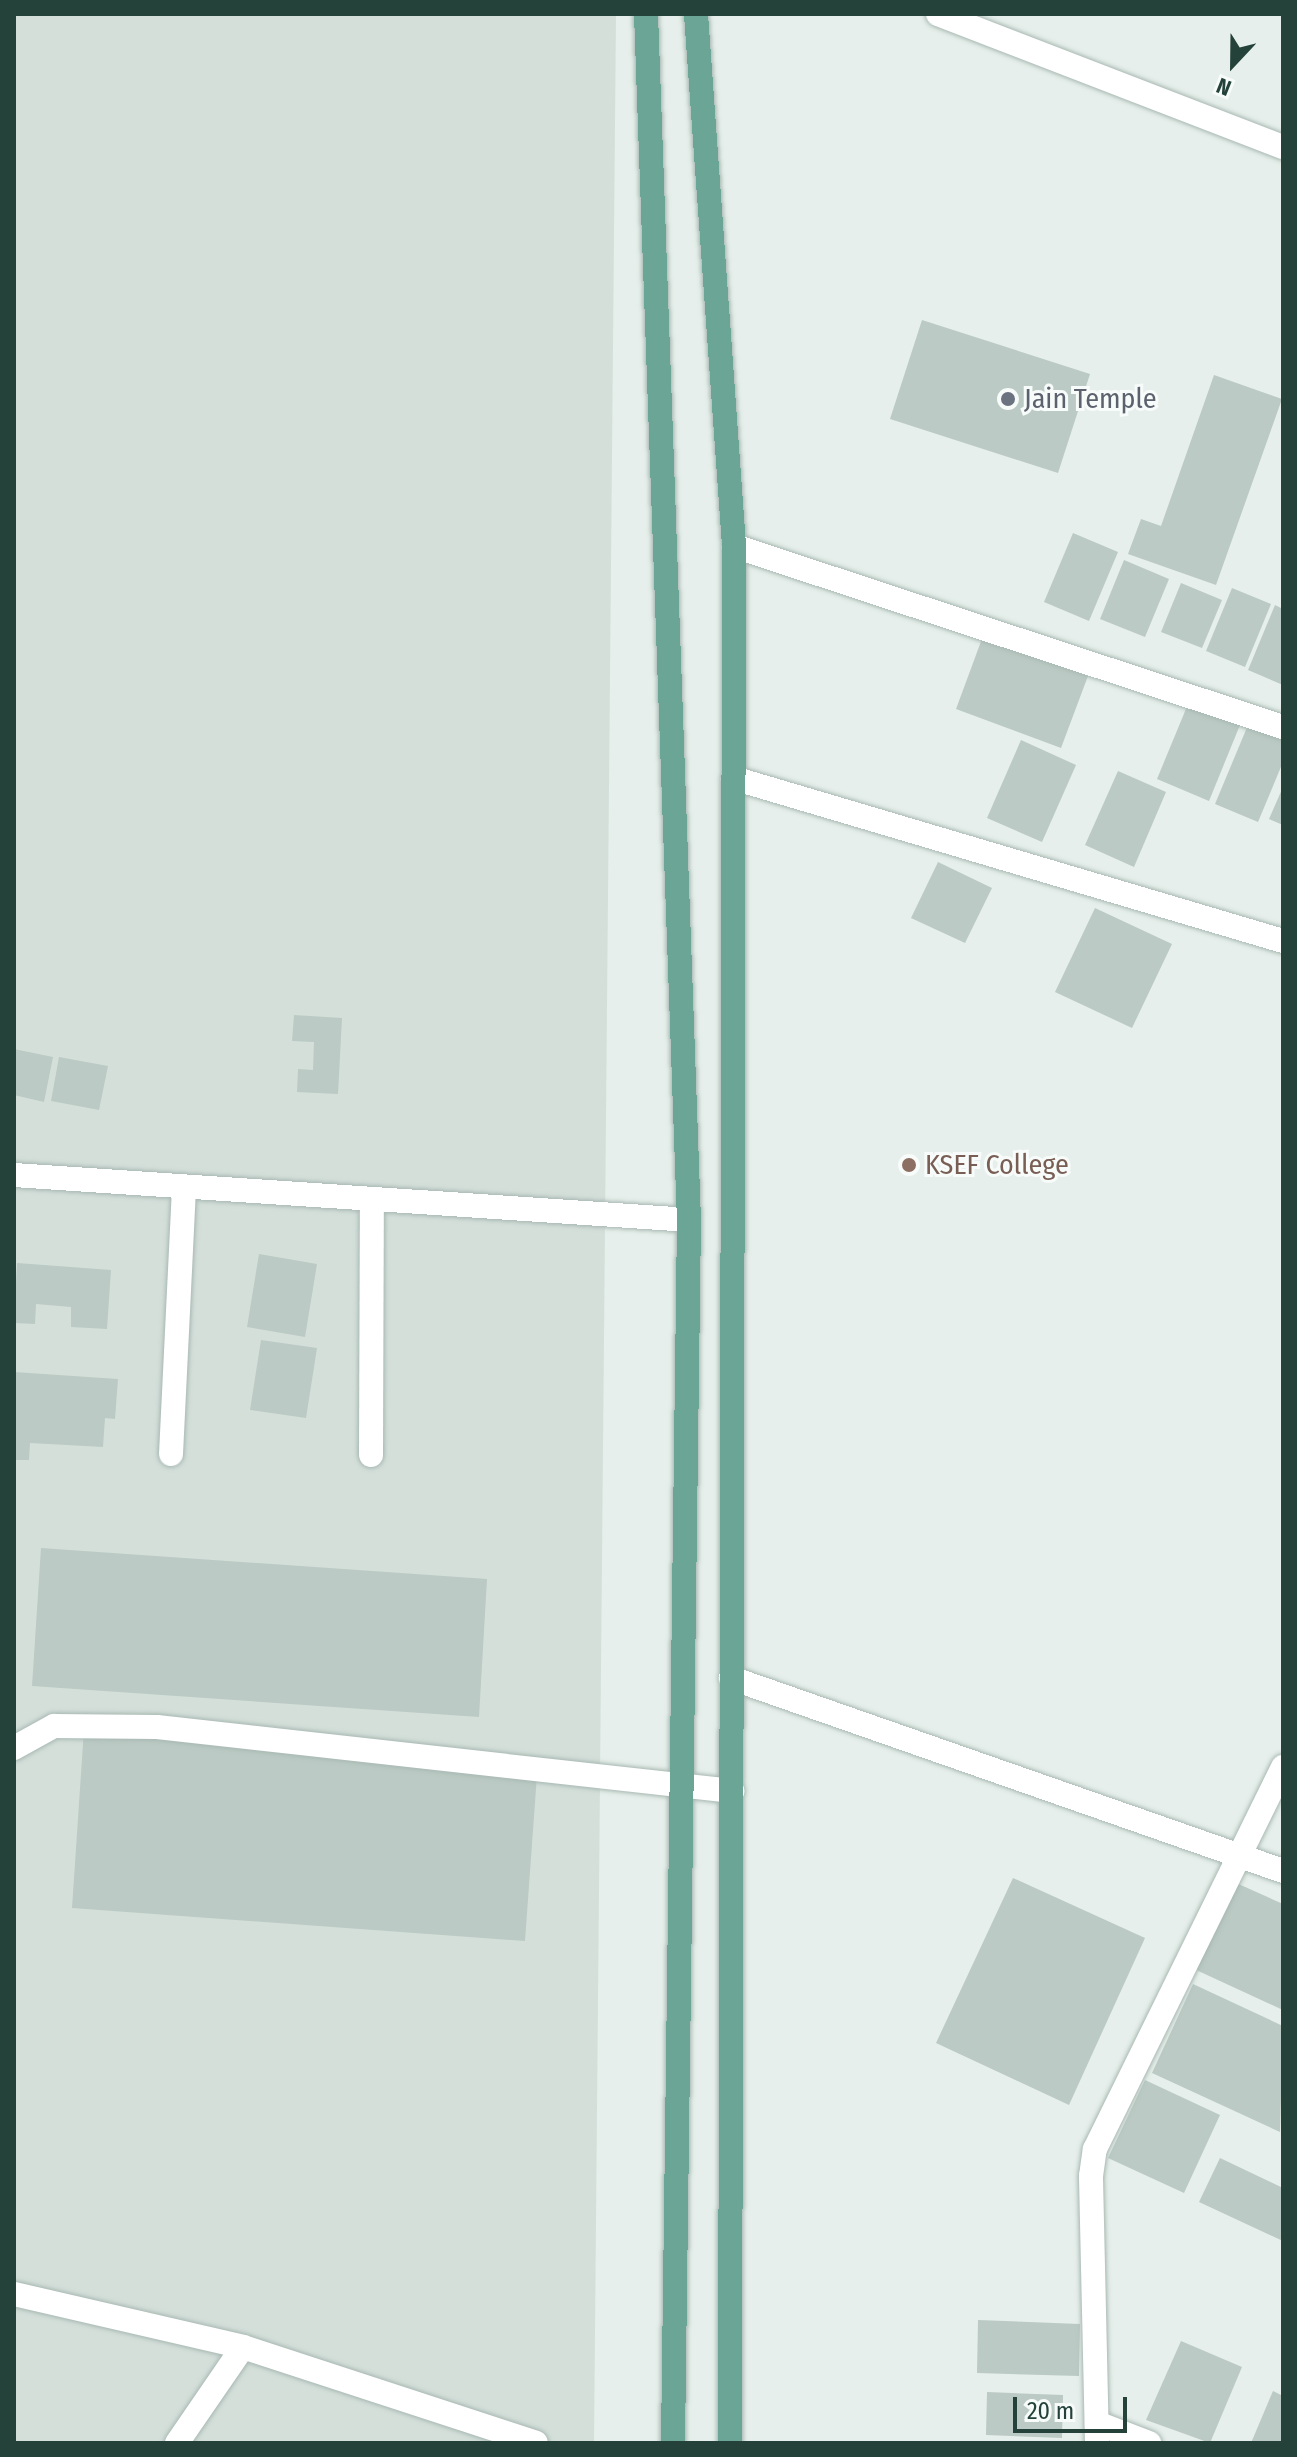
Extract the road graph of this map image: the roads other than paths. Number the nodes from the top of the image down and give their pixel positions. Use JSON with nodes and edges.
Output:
{"nodes":[{"id":1,"x":646,"y":14,"type":"edge"},
{"id":2,"x":696,"y":14,"type":"edge"},
{"id":3,"x":938,"y":14,"type":"edge"},
{"id":4,"x":974,"y":20,"type":"edge"},
{"id":5,"x":1283,"y":147,"type":"edge"},
{"id":6,"x":734,"y":546,"type":"junction"},
{"id":7,"x":1283,"y":727,"type":"edge"},
{"id":8,"x":733,"y":778,"type":"junction"},
{"id":9,"x":1283,"y":941,"type":"edge"},
{"id":10,"x":14,"y":1175,"type":"edge"},
{"id":11,"x":184,"y":1187,"type":"junction"},
{"id":12,"x":372,"y":1199,"type":"junction"},
{"id":13,"x":689,"y":1220,"type":"junction"},
{"id":14,"x":171,"y":1454,"type":"dead end"},
{"id":15,"x":371,"y":1455,"type":"dead end"},
{"id":16,"x":731,"y":1678,"type":"junction"},
{"id":17,"x":14,"y":1748,"type":"edge"},
{"id":18,"x":1283,"y":1767,"type":"edge"},
{"id":19,"x":680,"y":1787,"type":"junction"},
{"id":20,"x":732,"y":1791,"type":"junction"},
{"id":21,"x":1238,"y":1855,"type":"junction"},
{"id":22,"x":1283,"y":1871,"type":"edge"},
{"id":23,"x":14,"y":2294,"type":"edge"},
{"id":24,"x":243,"y":2347,"type":"junction"},
{"id":25,"x":1097,"y":2433,"type":"edge"},
{"id":26,"x":177,"y":2443,"type":"edge"},
{"id":27,"x":536,"y":2443,"type":"edge"},
{"id":28,"x":673,"y":2443,"type":"edge"},
{"id":29,"x":730,"y":2443,"type":"edge"},
{"id":30,"x":1149,"y":2443,"type":"edge"}],
"edges":[{"from":1,"to":13,"type":"main road"},
{"from":2,"to":6,"type":"main road"},
{"from":3,"to":4,"type":"street"},
{"from":4,"to":5,"type":"street"},
{"from":6,"to":7,"type":"street"},
{"from":6,"to":8,"type":"main road"},
{"from":8,"to":9,"type":"street"},
{"from":8,"to":16,"type":"main road"},
{"from":10,"to":11,"type":"street"},
{"from":11,"to":12,"type":"street"},
{"from":11,"to":14,"type":"street"},
{"from":12,"to":13,"type":"street"},
{"from":12,"to":15,"type":"street"},
{"from":13,"to":19,"type":"main road"},
{"from":16,"to":20,"type":"main road"},
{"from":16,"to":21,"type":"street"},
{"from":17,"to":19,"type":"street"},
{"from":18,"to":21,"type":"street"},
{"from":19,"to":20,"type":"street"},
{"from":19,"to":28,"type":"main road"},
{"from":20,"to":29,"type":"main road"},
{"from":21,"to":22,"type":"street"},
{"from":21,"to":25,"type":"street"},
{"from":23,"to":24,"type":"street"},
{"from":24,"to":26,"type":"street"},
{"from":24,"to":27,"type":"street"},
{"from":25,"to":30,"type":"street"}]}
